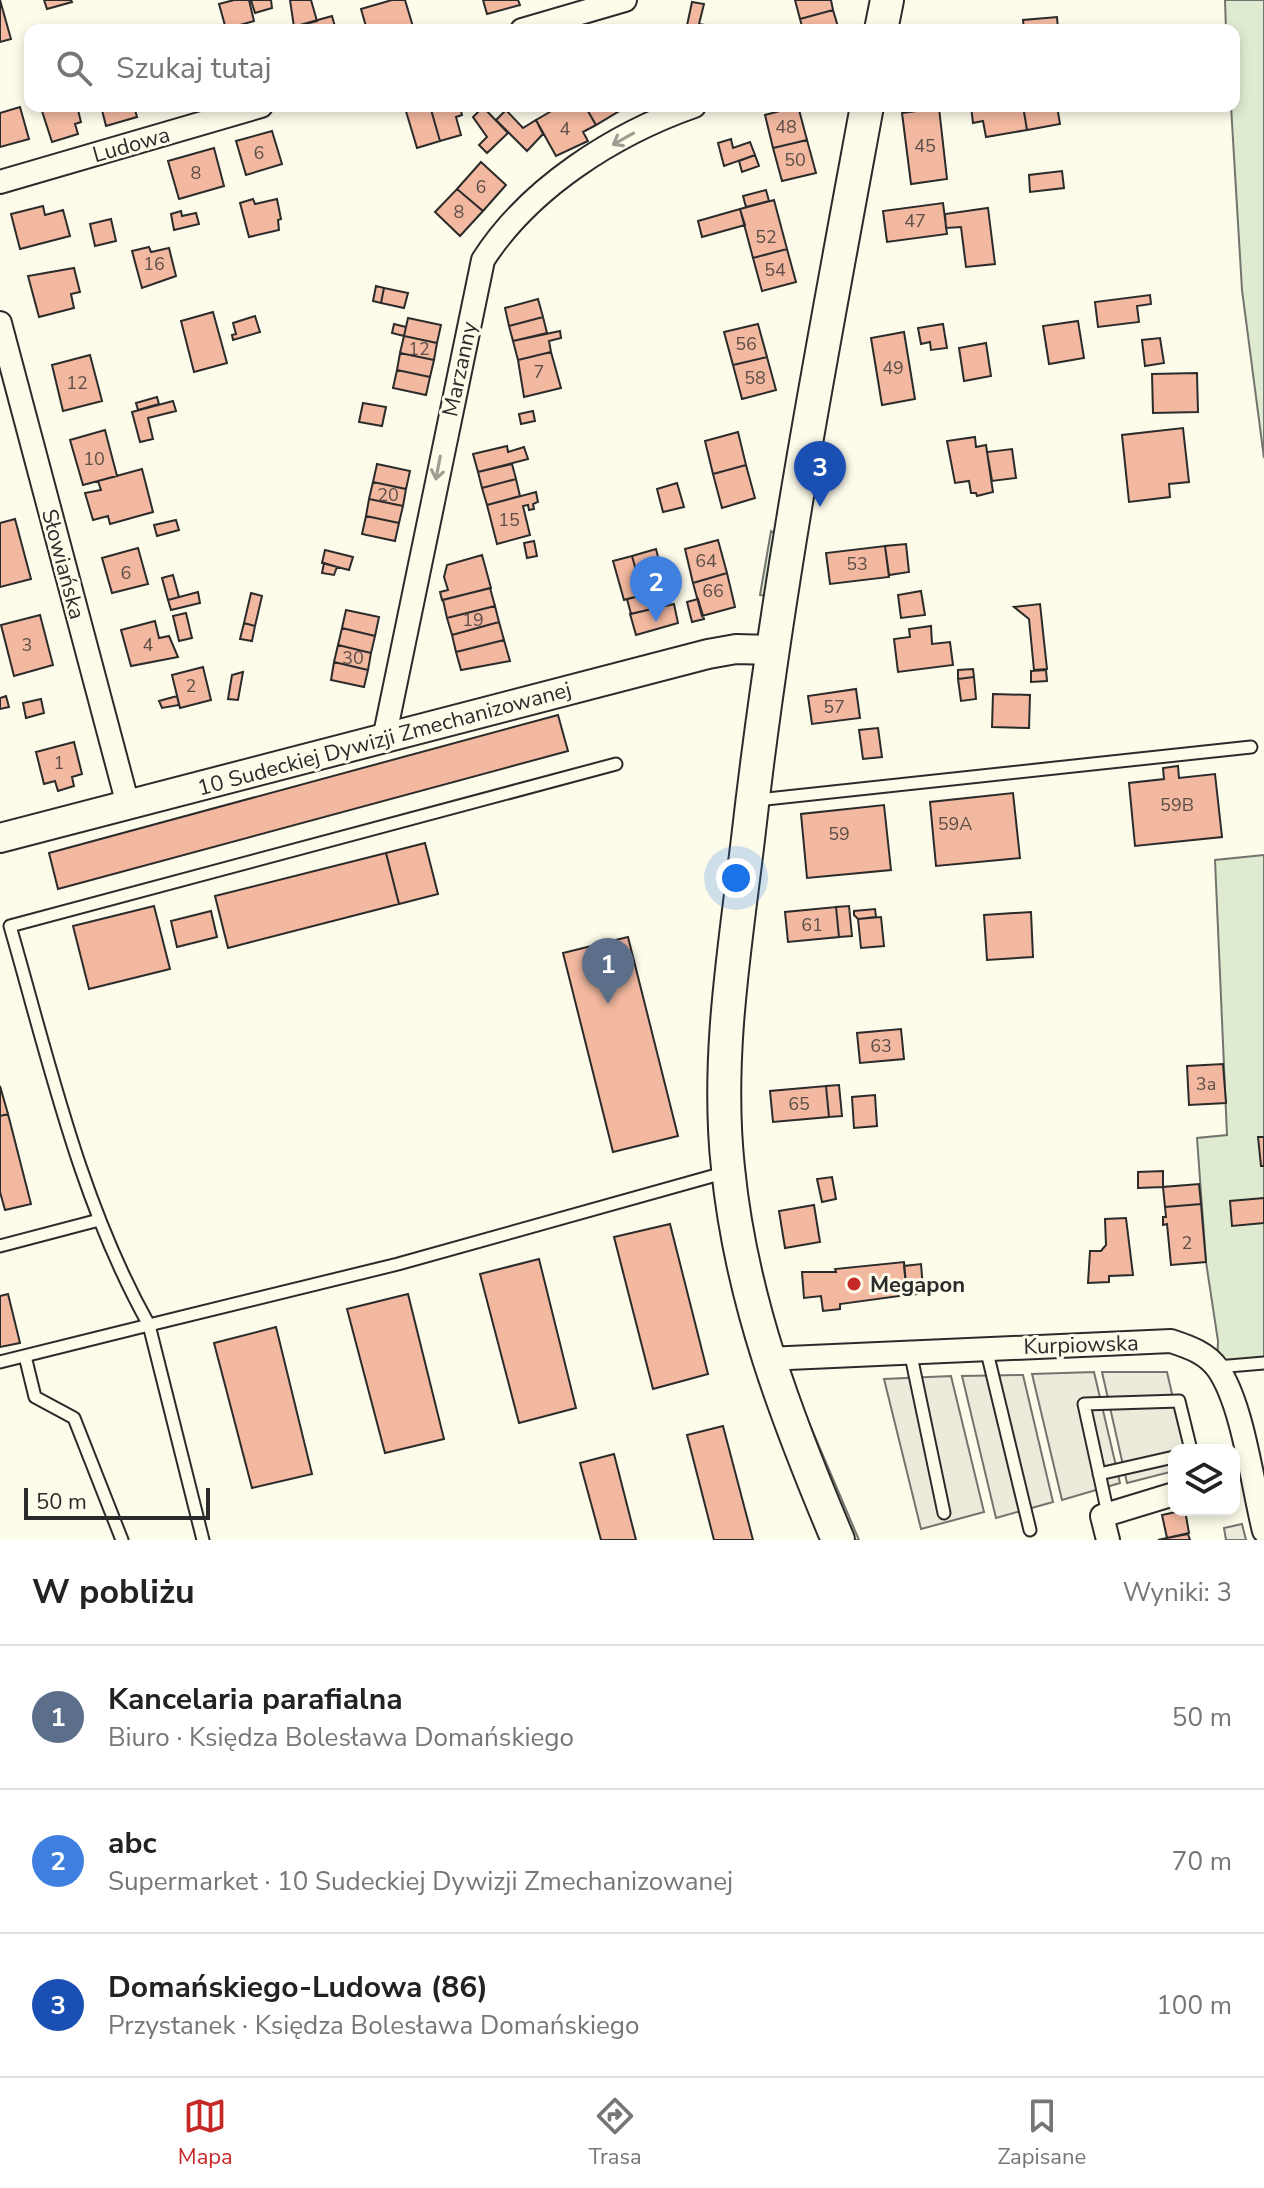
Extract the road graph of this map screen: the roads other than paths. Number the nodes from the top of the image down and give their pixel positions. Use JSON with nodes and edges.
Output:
{"nodes":[{"id":1,"x":625,"y":0,"type":"edge"},
{"id":2,"x":887,"y":0,"type":"edge"},
{"id":3,"x":543,"y":24,"type":"edge"},
{"id":4,"x":882,"y":24,"type":"edge"},
{"id":5,"x":240,"y":112,"type":"edge"},
{"id":6,"x":681,"y":112,"type":"edge"},
{"id":7,"x":866,"y":112,"type":"edge"},
{"id":8,"x":0,"y":182,"type":"edge"},
{"id":9,"x":0,"y":323,"type":"edge"},
{"id":10,"x":770,"y":650,"type":"junction"},
{"id":11,"x":384,"y":739,"type":"junction"},
{"id":12,"x":1251,"y":747,"type":"dead end"},
{"id":13,"x":616,"y":764,"type":"dead end"},
{"id":14,"x":752,"y":800,"type":"junction"},
{"id":15,"x":128,"y":805,"type":"junction"},
{"id":16,"x":0,"y":838,"type":"edge"},
{"id":17,"x":5,"y":928,"type":"edge"},
{"id":18,"x":728,"y":1172,"type":"junction"},
{"id":19,"x":99,"y":1220,"type":"junction"},
{"id":20,"x":0,"y":1246,"type":"edge"},
{"id":21,"x":149,"y":1325,"type":"junction"},
{"id":22,"x":986,"y":1347,"type":"junction"},
{"id":23,"x":910,"y":1350,"type":"junction"},
{"id":24,"x":25,"y":1356,"type":"junction"},
{"id":25,"x":766,"y":1359,"type":"junction"},
{"id":26,"x":0,"y":1362,"type":"edge"},
{"id":27,"x":1264,"y":1363,"type":"edge"},
{"id":28,"x":1217,"y":1367,"type":"junction"},
{"id":29,"x":1190,"y":1444,"type":"edge"},
{"id":30,"x":1168,"y":1458,"type":"edge"},
{"id":31,"x":1099,"y":1474,"type":"junction"},
{"id":32,"x":1242,"y":1478,"type":"edge"},
{"id":33,"x":1168,"y":1496,"type":"edge"},
{"id":34,"x":944,"y":1513,"type":"dead end"},
{"id":35,"x":1108,"y":1514,"type":"junction"},
{"id":36,"x":1030,"y":1530,"type":"dead end"},
{"id":37,"x":1264,"y":1531,"type":"edge"},
{"id":38,"x":122,"y":1540,"type":"edge"},
{"id":39,"x":203,"y":1540,"type":"edge"},
{"id":40,"x":838,"y":1540,"type":"edge"},
{"id":41,"x":1108,"y":1540,"type":"edge"}],
"edges":[{"from":1,"to":3,"type":"street"},
{"from":2,"to":4,"type":"main road"},
{"from":5,"to":8,"type":"street","name":"Ludowa"},
{"from":6,"to":11,"type":"street","name":"Marzanny","one_way":true},
{"from":7,"to":10,"type":"main road"},
{"from":9,"to":15,"type":"street","name":"Słowiańska"},
{"from":10,"to":11,"type":"street","name":"10 Sudeckiej Dywizji Zmechanizowanej"},
{"from":10,"to":14,"type":"main road"},
{"from":11,"to":15,"type":"street","name":"10 Sudeckiej Dywizji Zmechanizowanej"},
{"from":12,"to":14,"type":"lane"},
{"from":13,"to":17,"type":"lane"},
{"from":14,"to":18,"type":"main road"},
{"from":15,"to":16,"type":"street","name":"10 Sudeckiej Dywizji Zmechanizowanej"},
{"from":17,"to":19,"type":"lane"},
{"from":18,"to":21,"type":"lane"},
{"from":18,"to":25,"type":"main road"},
{"from":19,"to":20,"type":"lane"},
{"from":19,"to":21,"type":"lane"},
{"from":21,"to":24,"type":"lane"},
{"from":21,"to":39,"type":"lane"},
{"from":22,"to":23,"type":"street","name":"Kurpiowska"},
{"from":22,"to":28,"type":"street","name":"Kurpiowska"},
{"from":22,"to":36,"type":"lane"},
{"from":23,"to":25,"type":"street","name":"Kurpiowska"},
{"from":23,"to":34,"type":"lane"},
{"from":24,"to":26,"type":"lane"},
{"from":24,"to":38,"type":"lane"},
{"from":25,"to":40,"type":"main road"},
{"from":27,"to":28,"type":"lane"},
{"from":28,"to":32,"type":"street"},
{"from":29,"to":31,"type":"lane"},
{"from":30,"to":31,"type":"lane"},
{"from":31,"to":35,"type":"lane"},
{"from":32,"to":37,"type":"street"},
{"from":33,"to":35,"type":"street"},
{"from":35,"to":41,"type":"street"}]}
